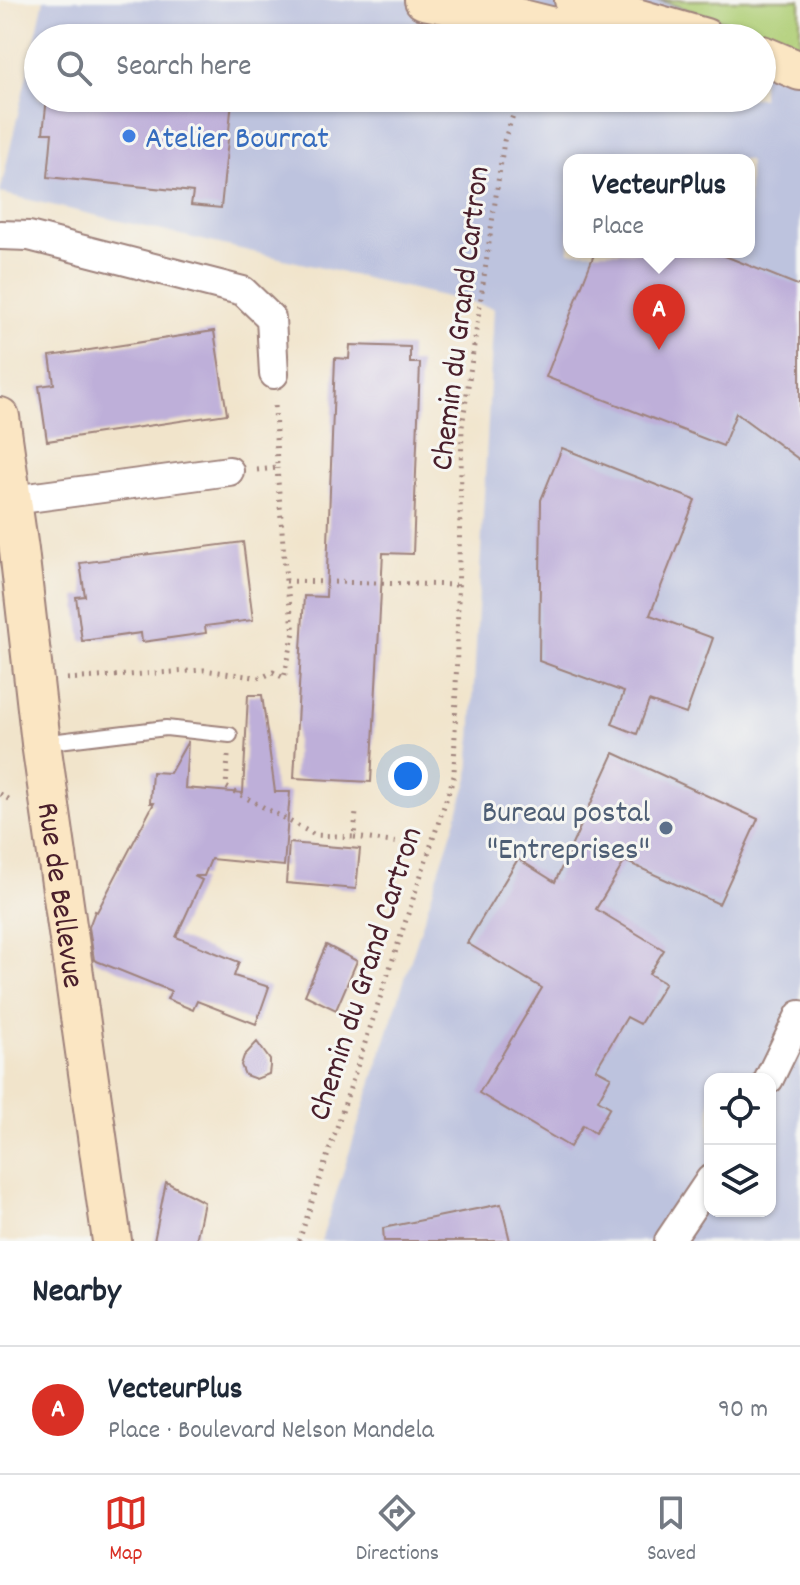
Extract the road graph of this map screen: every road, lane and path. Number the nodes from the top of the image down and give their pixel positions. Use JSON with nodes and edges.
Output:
{"nodes":[{"id":1,"x":424,"y":0,"type":"edge"},
{"id":2,"x":574,"y":0,"type":"edge"},
{"id":3,"x":542,"y":24,"type":"edge"},
{"id":4,"x":657,"y":24,"type":"edge"},
{"id":5,"x":776,"y":61,"type":"edge"},
{"id":6,"x":800,"y":71,"type":"edge"},
{"id":7,"x":776,"y":82,"type":"edge"},
{"id":8,"x":800,"y":84,"type":"edge"},
{"id":9,"x":514,"y":112,"type":"edge"},
{"id":10,"x":0,"y":235,"type":"edge"},
{"id":11,"x":274,"y":374,"type":"joint"},
{"id":12,"x":0,"y":417,"type":"edge"},
{"id":13,"x":277,"y":468,"type":"junction"},
{"id":14,"x":229,"y":471,"type":"joint"},
{"id":15,"x":13,"y":500,"type":"junction"},
{"id":16,"x":10,"y":549,"type":"edge"},
{"id":17,"x":286,"y":581,"type":"junction"},
{"id":18,"x":458,"y":585,"type":"junction"},
{"id":19,"x":34,"y":681,"type":"junction"},
{"id":20,"x":230,"y":735,"type":"joint"},
{"id":21,"x":41,"y":743,"type":"junction"},
{"id":22,"x":356,"y":812,"type":"dead end"},
{"id":23,"x":354,"y":837,"type":"junction"},
{"id":24,"x":400,"y":843,"type":"dead end"},
{"id":25,"x":800,"y":1015,"type":"edge"},
{"id":26,"x":794,"y":1050,"type":"edge"},
{"id":27,"x":774,"y":1073,"type":"edge"},
{"id":28,"x":704,"y":1189,"type":"edge"},
{"id":29,"x":112,"y":1241,"type":"edge"},
{"id":30,"x":299,"y":1241,"type":"edge"},
{"id":31,"x":669,"y":1241,"type":"edge"}],
"edges":[{"from":1,"to":3,"type":"street"},
{"from":2,"to":4,"type":"street"},
{"from":5,"to":6,"type":"street"},
{"from":7,"to":8,"type":"street"},
{"from":9,"to":18,"type":"path","name":"Chemin du Grand Cartron"},
{"from":10,"to":11,"type":"street"},
{"from":11,"to":13,"type":"path"},
{"from":12,"to":15,"type":"street","name":"Rue de Bellevue"},
{"from":13,"to":14,"type":"path"},
{"from":13,"to":17,"type":"path"},
{"from":14,"to":15,"type":"street"},
{"from":15,"to":16,"type":"street","name":"Rue de Bellevue"},
{"from":16,"to":19,"type":"street","name":"Rue de Bellevue"},
{"from":17,"to":18,"type":"path"},
{"from":17,"to":19,"type":"path"},
{"from":18,"to":30,"type":"path","name":"Chemin du Grand Cartron"},
{"from":19,"to":21,"type":"street","name":"Rue de Bellevue"},
{"from":20,"to":21,"type":"lane"},
{"from":20,"to":23,"type":"path"},
{"from":21,"to":29,"type":"street","name":"Rue de Bellevue"},
{"from":22,"to":23,"type":"path"},
{"from":23,"to":24,"type":"path"},
{"from":25,"to":26,"type":"street"},
{"from":26,"to":27,"type":"street"},
{"from":28,"to":31,"type":"street"}]}
